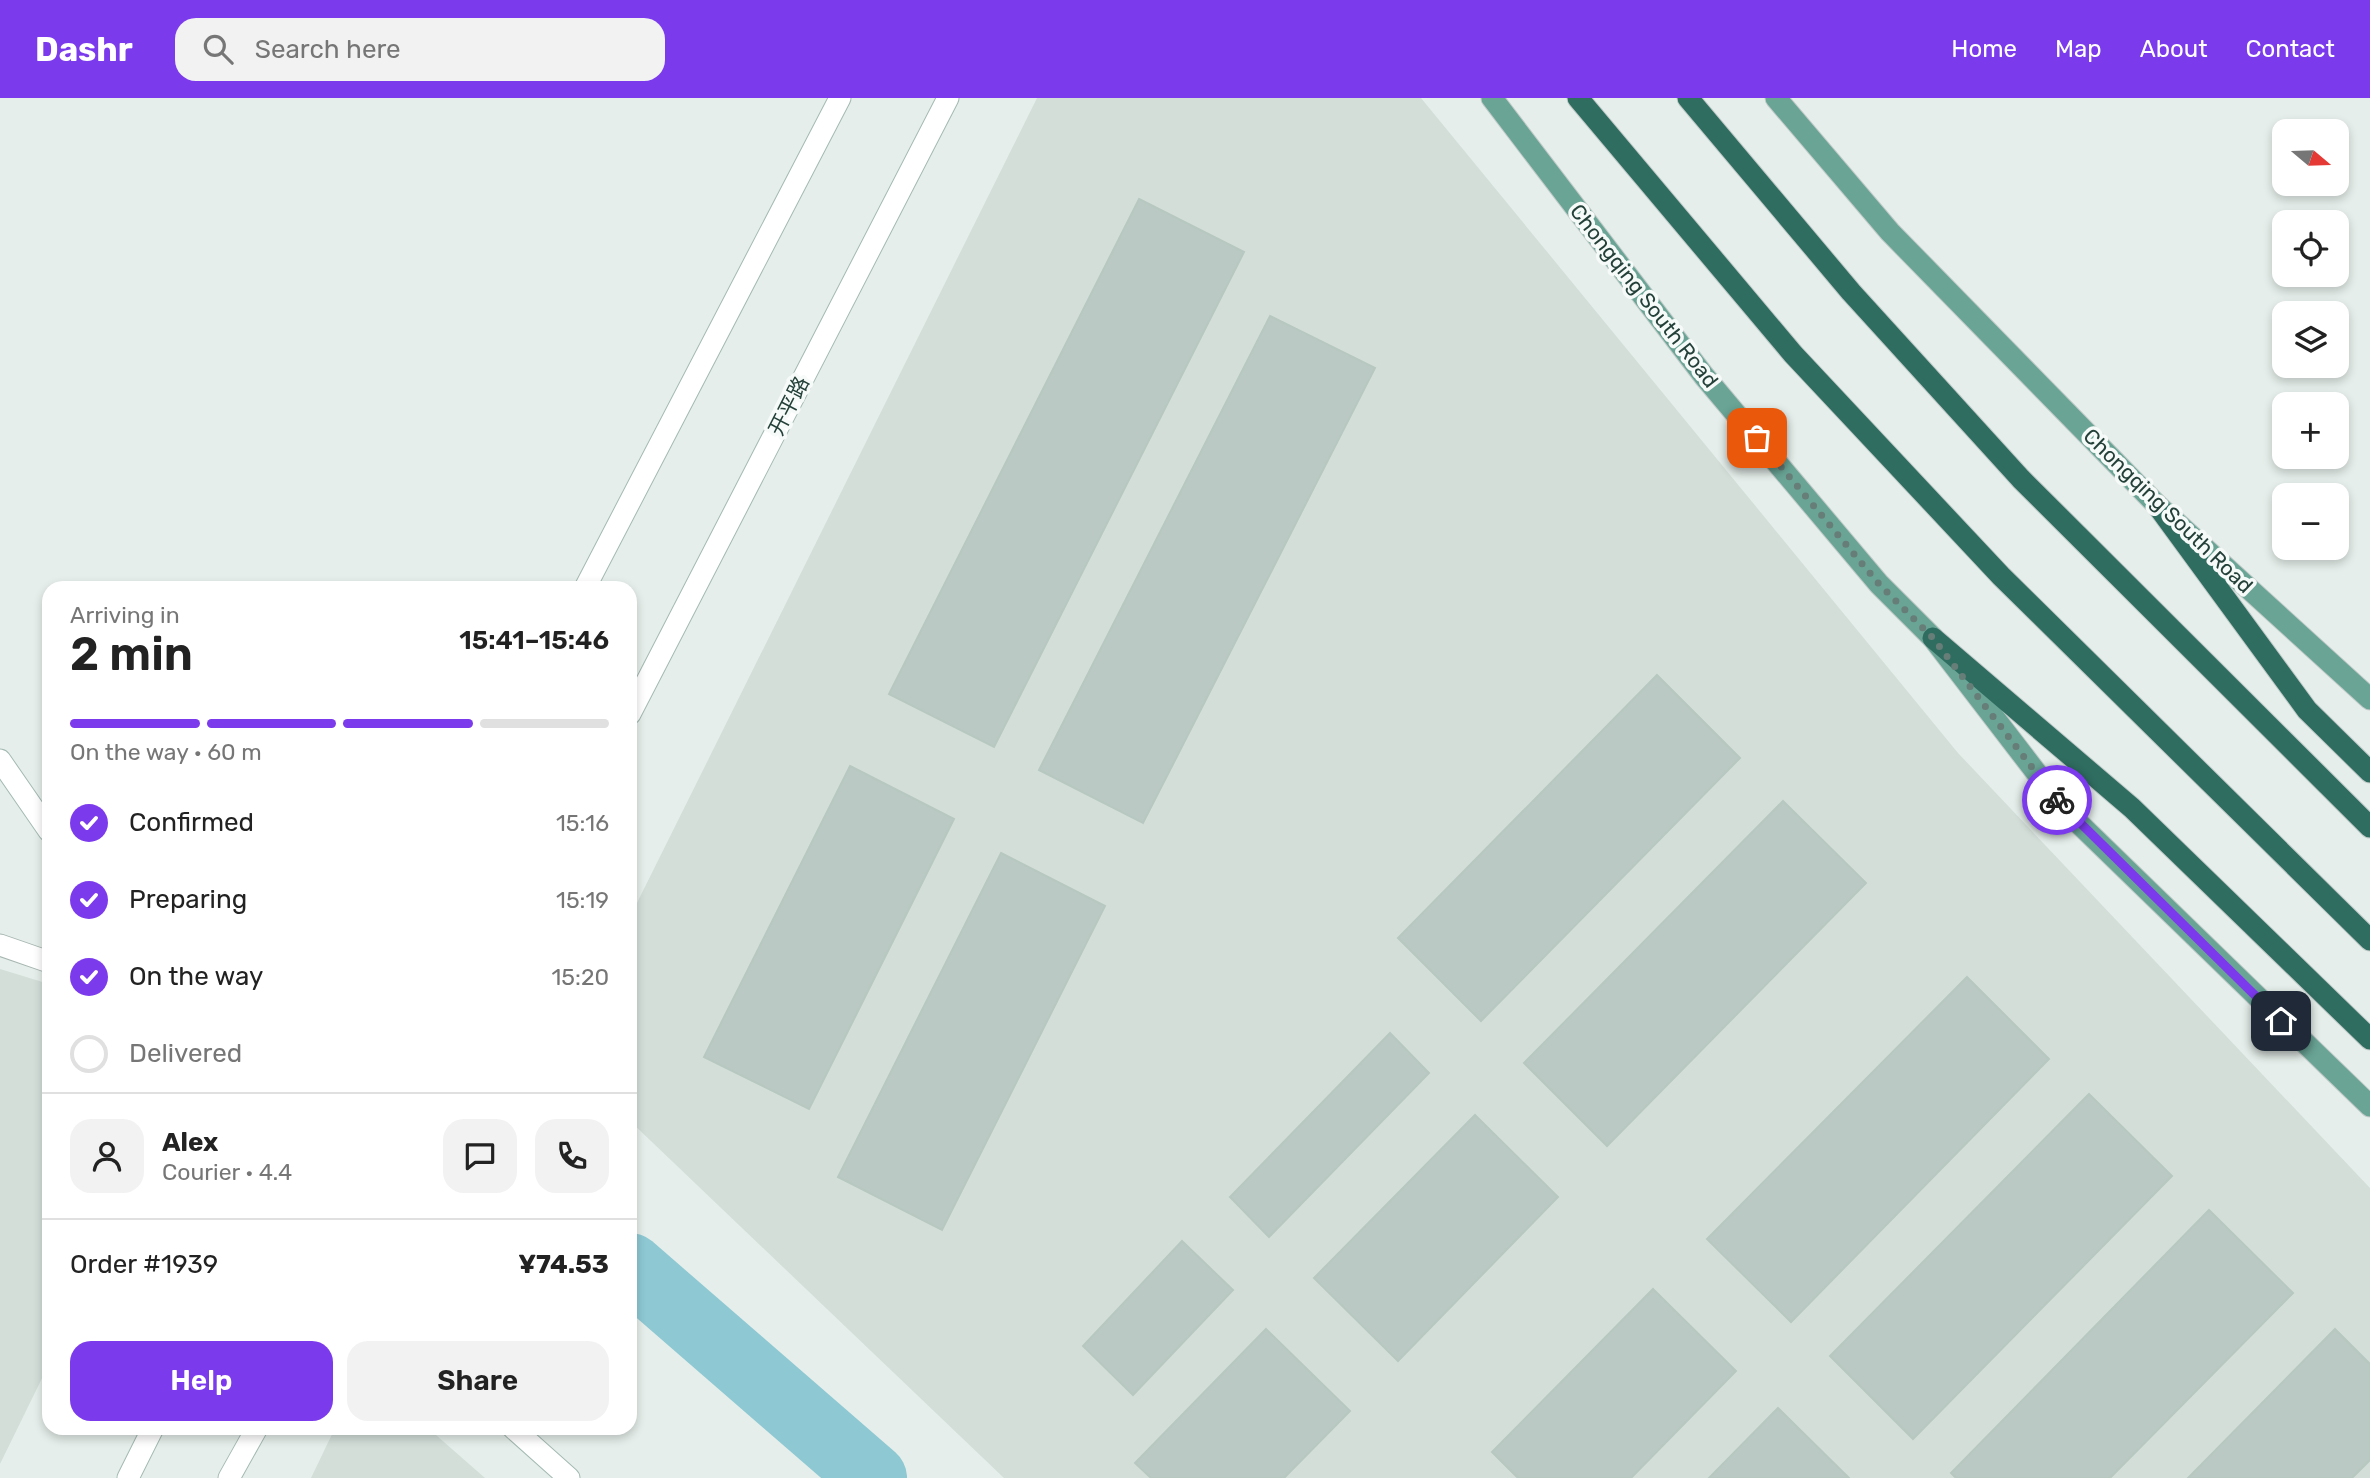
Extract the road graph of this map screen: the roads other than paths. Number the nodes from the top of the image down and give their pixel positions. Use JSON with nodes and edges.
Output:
{"nodes":[{"id":1,"x":840,"y":98,"type":"edge"},
{"id":2,"x":948,"y":98,"type":"edge"},
{"id":3,"x":1492,"y":98,"type":"edge"},
{"id":4,"x":1578,"y":98,"type":"edge"},
{"id":5,"x":1688,"y":98,"type":"edge"},
{"id":6,"x":1776,"y":98,"type":"edge"},
{"id":7,"x":2157,"y":505,"type":"junction"},
{"id":8,"x":589,"y":581,"type":"edge"},
{"id":9,"x":1933,"y":638,"type":"junction"},
{"id":10,"x":2370,"y":699,"type":"edge"},
{"id":11,"x":637,"y":700,"type":"edge"},
{"id":12,"x":0,"y":760,"type":"edge"},
{"id":13,"x":2370,"y":772,"type":"edge"},
{"id":14,"x":42,"y":821,"type":"edge"},
{"id":15,"x":2370,"y":827,"type":"edge"},
{"id":16,"x":2370,"y":940,"type":"edge"},
{"id":17,"x":0,"y":946,"type":"edge"},
{"id":18,"x":42,"y":960,"type":"edge"},
{"id":19,"x":2370,"y":1039,"type":"edge"},
{"id":20,"x":2370,"y":1106,"type":"edge"},
{"id":21,"x":150,"y":1435,"type":"edge"},
{"id":22,"x":253,"y":1435,"type":"edge"},
{"id":23,"x":521,"y":1435,"type":"edge"},
{"id":24,"x":128,"y":1478,"type":"edge"},
{"id":25,"x":229,"y":1478,"type":"edge"},
{"id":26,"x":569,"y":1478,"type":"edge"}],
"edges":[{"from":1,"to":8,"type":"main road"},
{"from":2,"to":11,"type":"main road","name":"开平路"},
{"from":3,"to":9,"type":"main road","name":"Chongqing South Road"},
{"from":4,"to":16,"type":"highway"},
{"from":5,"to":15,"type":"highway"},
{"from":6,"to":7,"type":"main road","name":"Chongqing South Road"},
{"from":7,"to":10,"type":"main road","name":"Chongqing South Road"},
{"from":7,"to":13,"type":"highway"},
{"from":9,"to":19,"type":"highway"},
{"from":9,"to":20,"type":"main road","name":"Chongqing South Road"},
{"from":12,"to":14,"type":"main road"},
{"from":17,"to":18,"type":"main road"},
{"from":21,"to":24,"type":"main road"},
{"from":22,"to":25,"type":"main road"},
{"from":23,"to":26,"type":"main road"}]}
